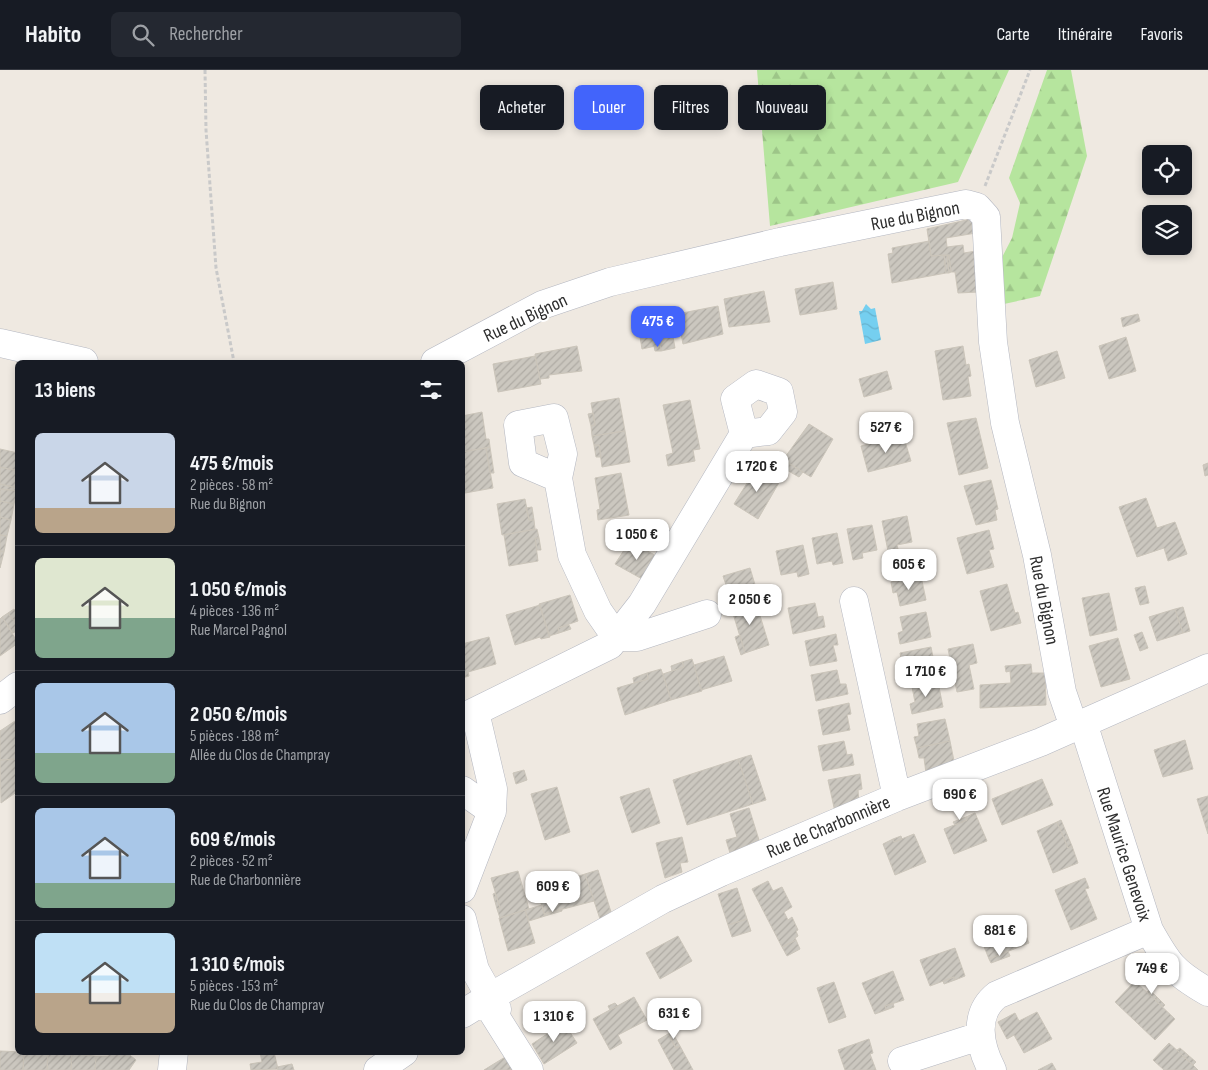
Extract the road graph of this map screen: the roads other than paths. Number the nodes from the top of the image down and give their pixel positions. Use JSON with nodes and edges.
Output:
{"nodes":[{"id":1,"x":0,"y":344,"type":"edge"},
{"id":2,"x":75,"y":360,"type":"edge"},
{"id":3,"x":439,"y":360,"type":"edge"},
{"id":4,"x":744,"y":434,"type":"dead end"},
{"id":5,"x":558,"y":478,"type":"dead end"},
{"id":6,"x":854,"y":601,"type":"dead end"},
{"id":7,"x":707,"y":614,"type":"dead end"},
{"id":8,"x":616,"y":637,"type":"junction"},
{"id":9,"x":1208,"y":668,"type":"edge"},
{"id":10,"x":15,"y":688,"type":"edge"},
{"id":11,"x":0,"y":700,"type":"edge"},
{"id":12,"x":469,"y":715,"type":"edge"},
{"id":13,"x":1078,"y":725,"type":"junction"},
{"id":14,"x":465,"y":792,"type":"edge"},
{"id":15,"x":897,"y":797,"type":"junction"},
{"id":16,"x":492,"y":811,"type":"junction"},
{"id":17,"x":465,"y":881,"type":"edge"},
{"id":18,"x":1149,"y":930,"type":"junction"},
{"id":19,"x":465,"y":931,"type":"edge"},
{"id":20,"x":1208,"y":992,"type":"edge"},
{"id":21,"x":483,"y":1005,"type":"edge"},
{"id":22,"x":980,"y":1036,"type":"junction"},
{"id":23,"x":174,"y":1055,"type":"edge"},
{"id":24,"x":400,"y":1055,"type":"edge"},
{"id":25,"x":902,"y":1061,"type":"dead end"},
{"id":26,"x":172,"y":1070,"type":"edge"},
{"id":27,"x":378,"y":1070,"type":"edge"},
{"id":28,"x":529,"y":1070,"type":"edge"},
{"id":29,"x":992,"y":1070,"type":"edge"}],
"edges":[{"from":1,"to":2,"type":"street"},
{"from":3,"to":13,"type":"street","name":"Rue du Bignon"},
{"from":4,"to":8,"type":"street"},
{"from":5,"to":8,"type":"street"},
{"from":6,"to":15,"type":"street"},
{"from":7,"to":8,"type":"street"},
{"from":8,"to":12,"type":"street"},
{"from":9,"to":13,"type":"street","name":"Rue de Charbonnière"},
{"from":10,"to":11,"type":"street"},
{"from":12,"to":16,"type":"street"},
{"from":13,"to":15,"type":"street","name":"Rue de Charbonnière"},
{"from":13,"to":18,"type":"street","name":"Rue Maurice Genevoix"},
{"from":14,"to":16,"type":"street"},
{"from":15,"to":21,"type":"street","name":"Rue de Charbonnière"},
{"from":16,"to":17,"type":"street"},
{"from":18,"to":20,"type":"street","name":"Rue Maurice Genevoix"},
{"from":18,"to":22,"type":"street"},
{"from":19,"to":21,"type":"street"},
{"from":21,"to":28,"type":"street"},
{"from":22,"to":25,"type":"street"},
{"from":22,"to":29,"type":"street"},
{"from":23,"to":26,"type":"street"},
{"from":24,"to":27,"type":"street"}]}
